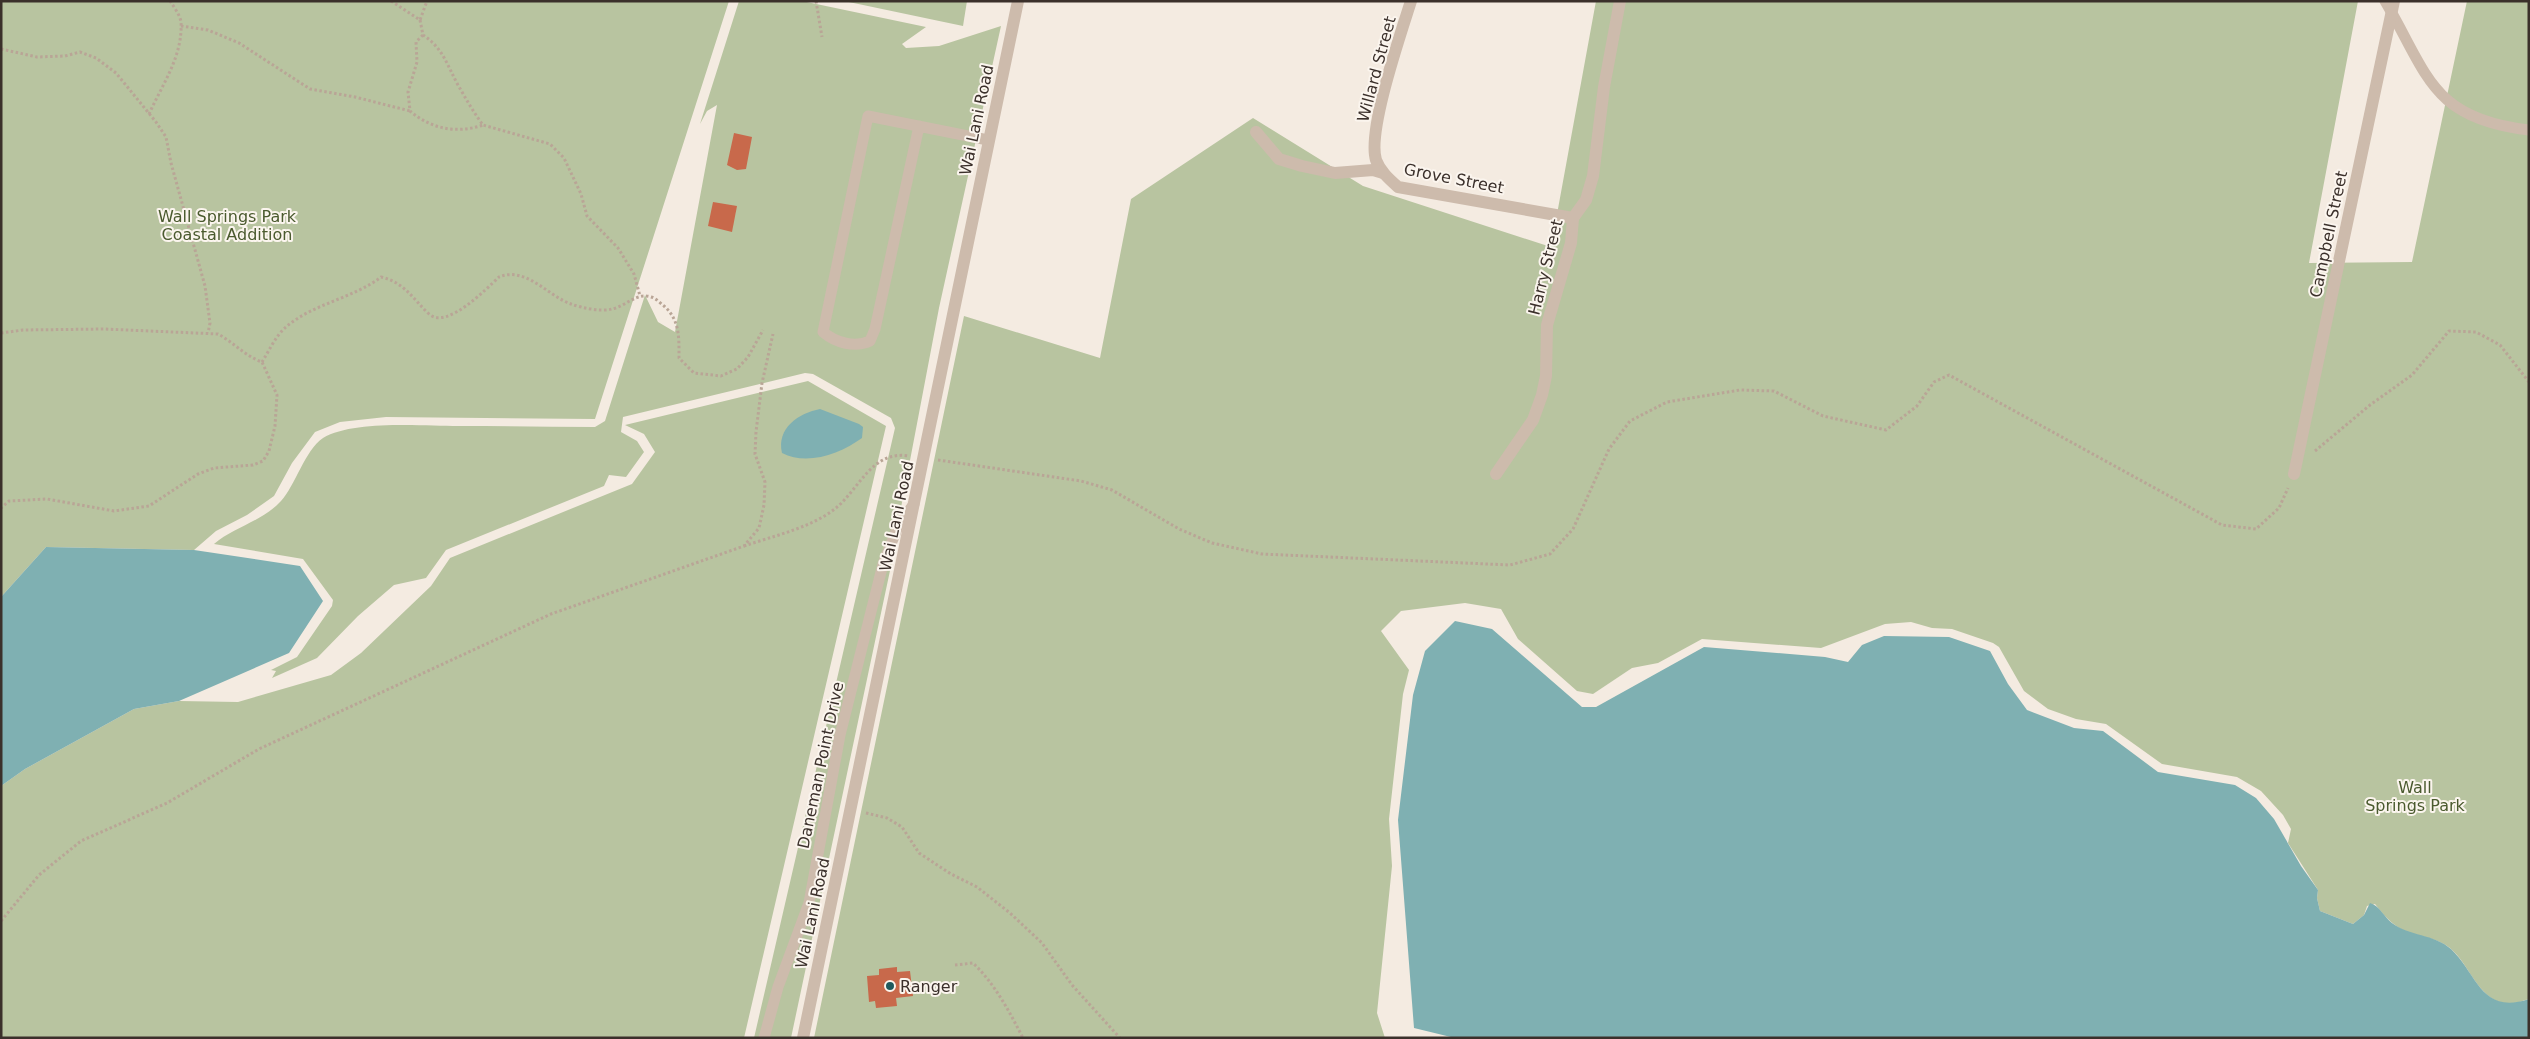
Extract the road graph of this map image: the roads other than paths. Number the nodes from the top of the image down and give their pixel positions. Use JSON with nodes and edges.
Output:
{"nodes":[{"id":1,"x":1018,"y":1,"type":"edge"},
{"id":2,"x":1411,"y":1,"type":"edge"},
{"id":3,"x":1620,"y":1,"type":"edge"},
{"id":4,"x":2385,"y":1,"type":"edge"},
{"id":5,"x":2393,"y":7,"type":"edge"},
{"id":6,"x":919,"y":126,"type":"junction"},
{"id":7,"x":2529,"y":130,"type":"edge"},
{"id":8,"x":1256,"y":132,"type":"dead end"},
{"id":9,"x":988,"y":140,"type":"junction"},
{"id":10,"x":1383,"y":173,"type":"junction"},
{"id":11,"x":1573,"y":218,"type":"junction"},
{"id":12,"x":1496,"y":474,"type":"dead end"},
{"id":13,"x":2294,"y":474,"type":"road end"},
{"id":14,"x":915,"y":503,"type":"junction"},
{"id":15,"x":764,"y":1038,"type":"edge"},
{"id":16,"x":803,"y":1038,"type":"edge"}],
"edges":[{"from":1,"to":9,"type":"street","name":"Wai Lani Road"},
{"from":2,"to":10,"type":"street","name":"Willard Street"},
{"from":3,"to":11,"type":"street","name":"Harry Street"},
{"from":4,"to":5,"type":"lane"},
{"from":5,"to":7,"type":"lane"},
{"from":5,"to":13,"type":"street","name":"Campbell Street"},
{"from":6,"to":6,"type":"lane"},
{"from":6,"to":9,"type":"lane"},
{"from":8,"to":10,"type":"street","name":"Grove Street"},
{"from":9,"to":14,"type":"street","name":"Wai Lani Road"},
{"from":10,"to":11,"type":"street","name":"Grove Street"},
{"from":11,"to":12,"type":"street","name":"Harry Street"},
{"from":14,"to":15,"type":"lane","name":"Daneman Point Drive"},
{"from":14,"to":16,"type":"street","name":"Wai Lani Road"}]}
